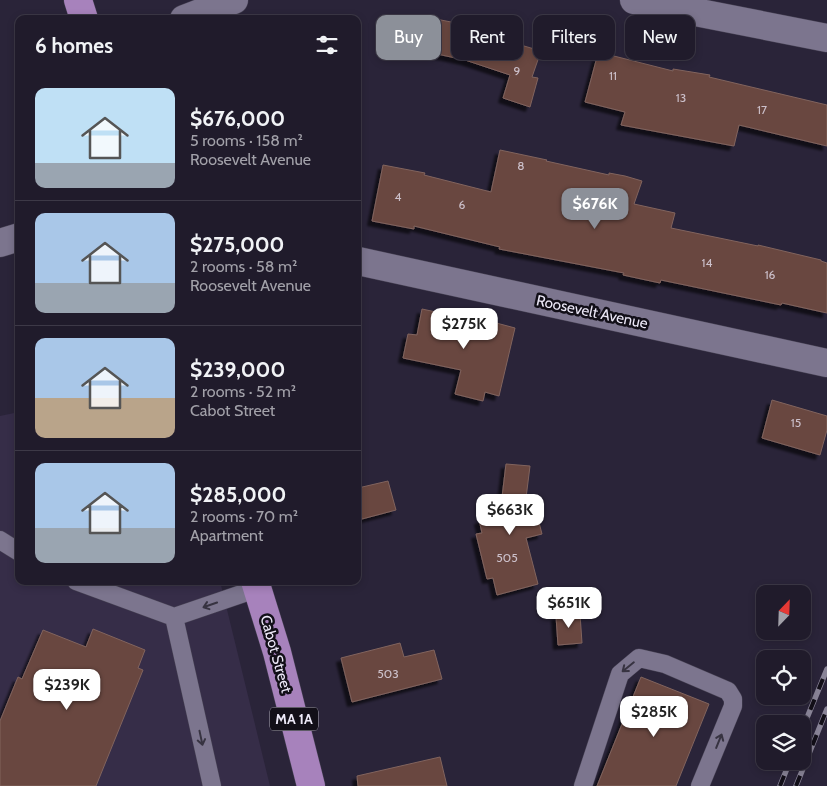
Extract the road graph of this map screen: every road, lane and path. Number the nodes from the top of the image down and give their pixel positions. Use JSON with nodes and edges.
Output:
{"nodes":[{"id":1,"x":78,"y":0,"type":"edge"},
{"id":2,"x":234,"y":0,"type":"edge"},
{"id":3,"x":634,"y":0,"type":"edge"},
{"id":4,"x":83,"y":15,"type":"edge"},
{"id":5,"x":195,"y":15,"type":"edge"},
{"id":6,"x":827,"y":38,"type":"edge"},
{"id":7,"x":15,"y":238,"type":"edge"},
{"id":8,"x":0,"y":243,"type":"edge"},
{"id":9,"x":361,"y":262,"type":"edge"},
{"id":10,"x":827,"y":363,"type":"edge"},
{"id":11,"x":0,"y":540,"type":"edge"},
{"id":12,"x":15,"y":549,"type":"edge"},
{"id":13,"x":87,"y":585,"type":"edge"},
{"id":14,"x":255,"y":585,"type":"edge"},
{"id":15,"x":174,"y":617,"type":"junction"},
{"id":16,"x":212,"y":786,"type":"edge"},
{"id":17,"x":312,"y":786,"type":"edge"},
{"id":18,"x":583,"y":786,"type":"edge"},
{"id":19,"x":700,"y":786,"type":"edge"}],
"edges":[{"from":1,"to":4,"type":"highway"},
{"from":2,"to":5,"type":"street"},
{"from":3,"to":6,"type":"street"},
{"from":7,"to":8,"type":"street"},
{"from":9,"to":10,"type":"street","name":"Roosevelt Avenue"},
{"from":11,"to":12,"type":"lane"},
{"from":13,"to":15,"type":"lane"},
{"from":14,"to":15,"type":"lane","one_way":true},
{"from":14,"to":17,"type":"highway","name":"Cabot Street","number":"MA 1A"},
{"from":15,"to":16,"type":"lane","one_way":true},
{"from":19,"to":18,"type":"lane","one_way":true}]}
